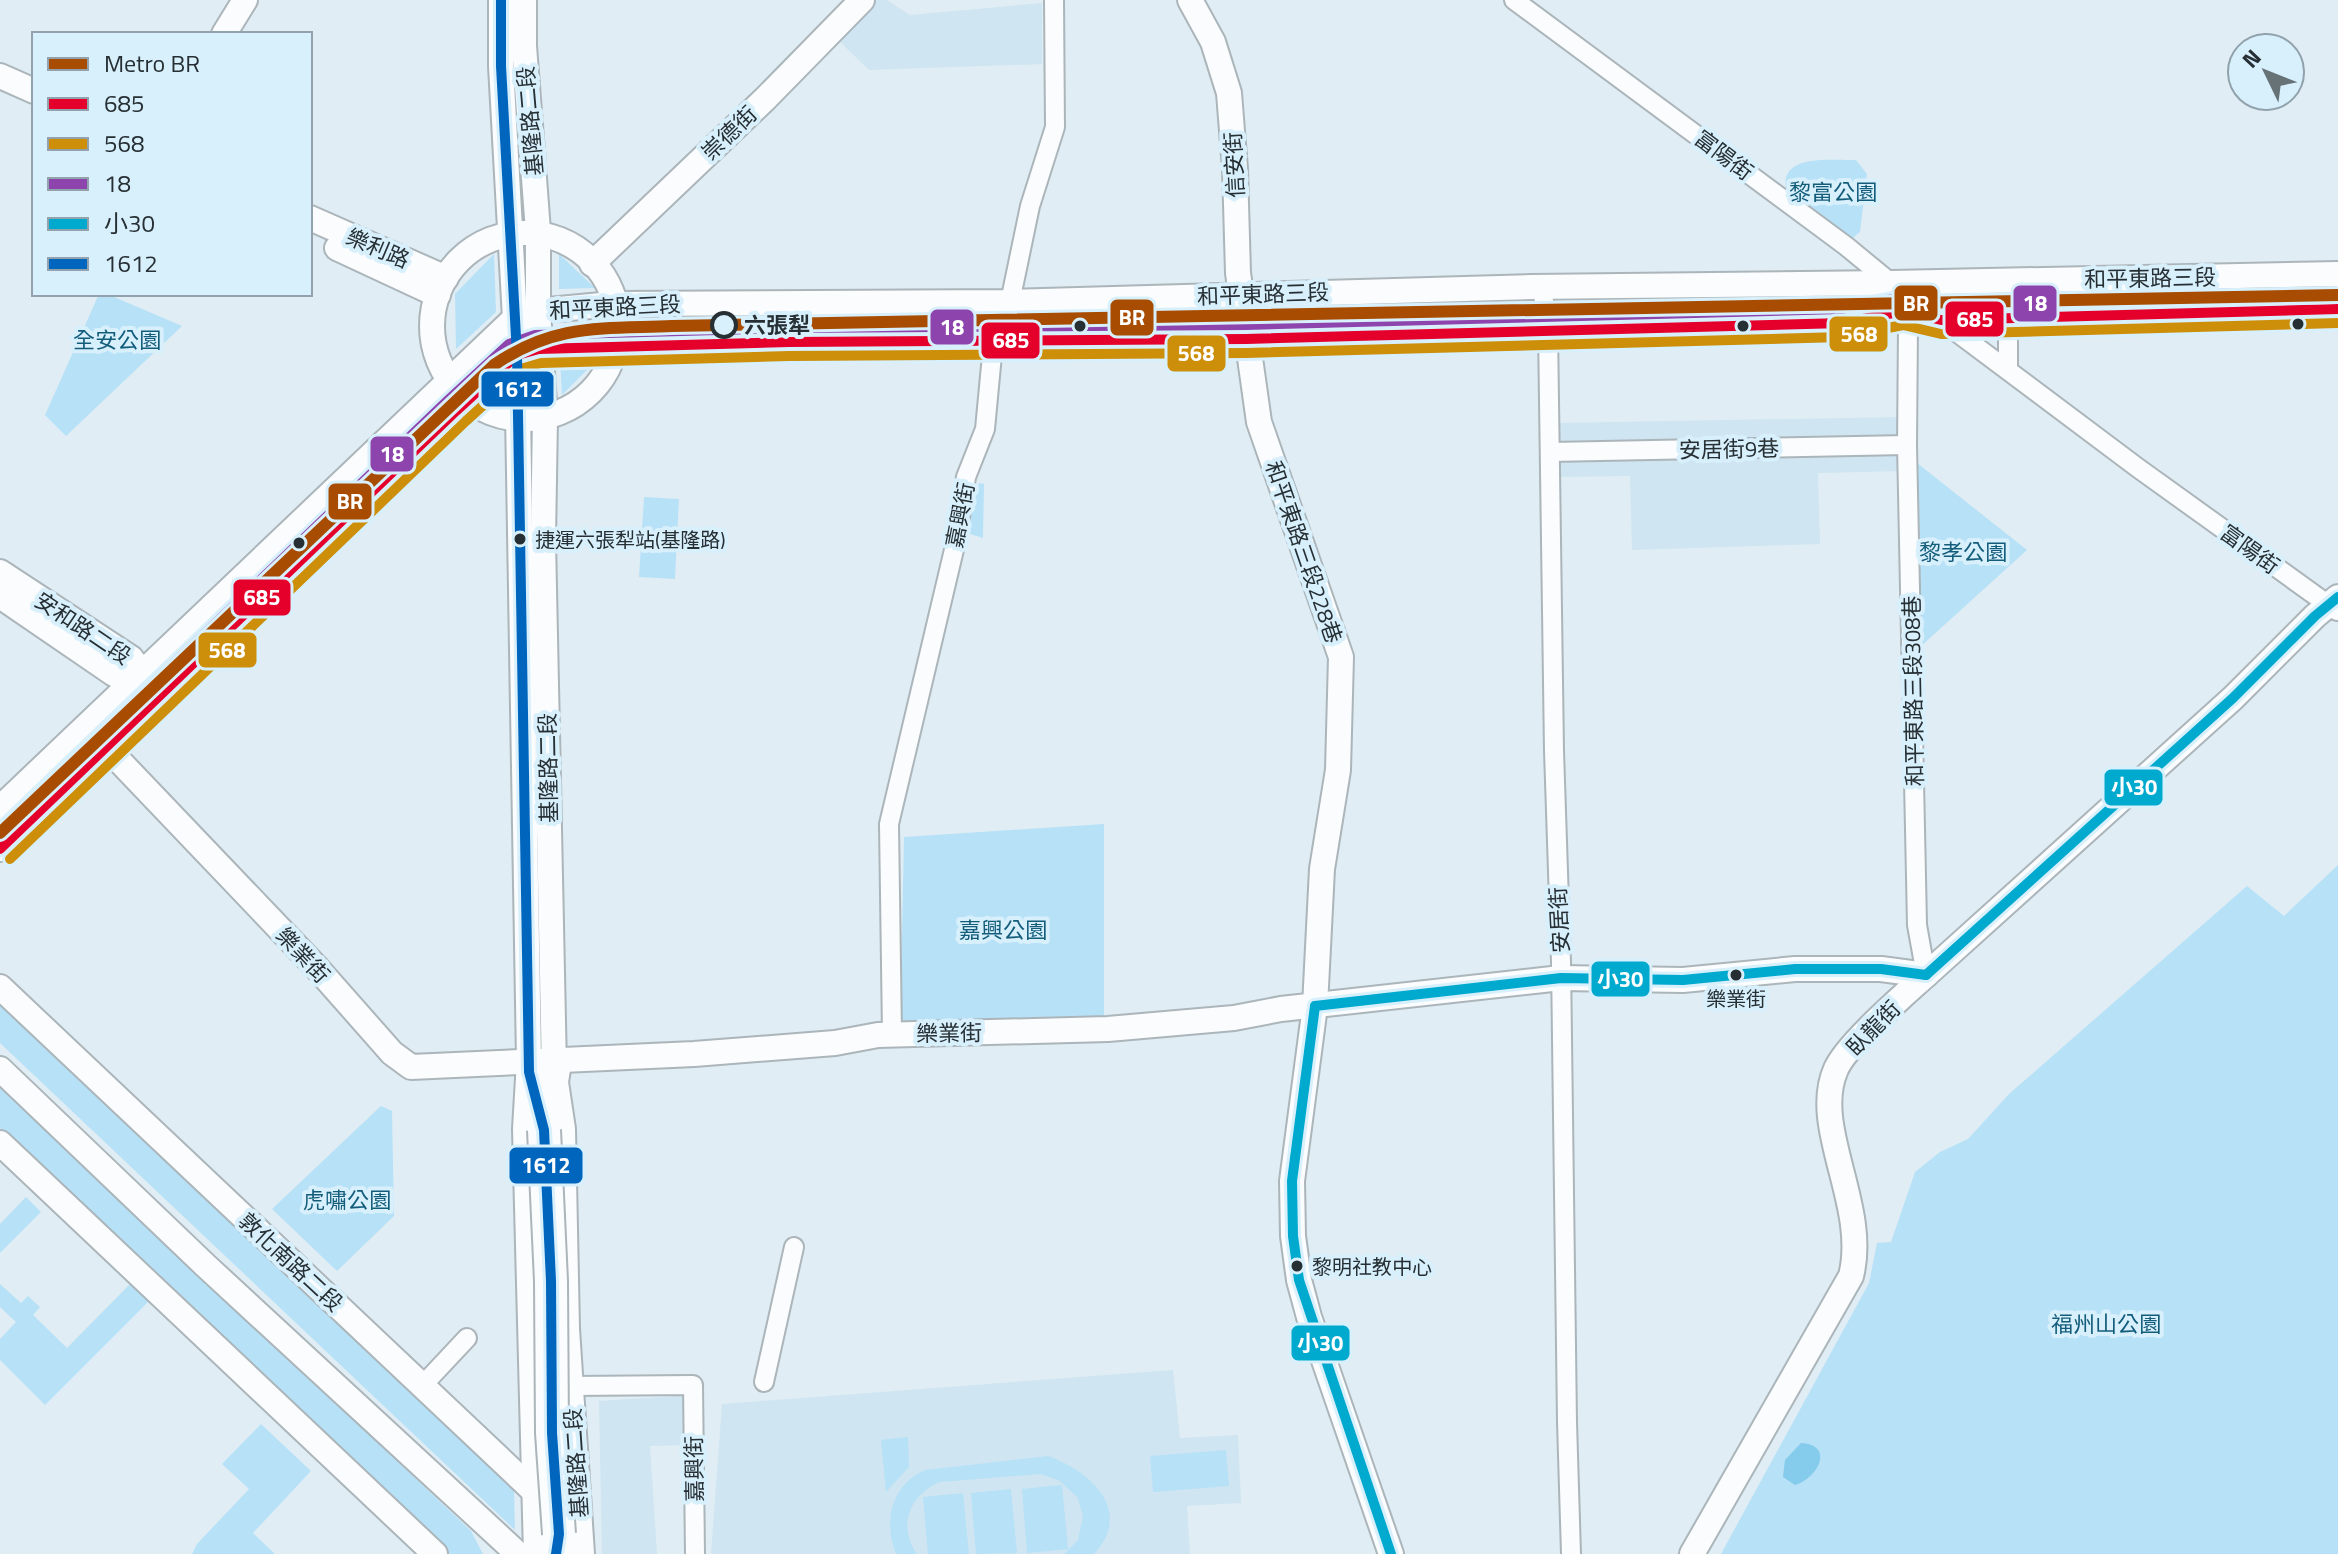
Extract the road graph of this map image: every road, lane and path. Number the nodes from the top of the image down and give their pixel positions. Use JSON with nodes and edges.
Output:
{"nodes":[{"id":1,"x":245,"y":0,"type":"edge"},
{"id":2,"x":501,"y":0,"type":"edge"},
{"id":3,"x":524,"y":0,"type":"edge"},
{"id":4,"x":862,"y":0,"type":"edge"},
{"id":5,"x":1054,"y":0,"type":"edge"},
{"id":6,"x":1190,"y":0,"type":"edge"},
{"id":7,"x":1514,"y":0,"type":"edge"},
{"id":8,"x":225,"y":32,"type":"edge"},
{"id":9,"x":0,"y":76,"type":"edge"},
{"id":10,"x":0,"y":89,"type":"edge"},
{"id":11,"x":32,"y":90,"type":"edge"},
{"id":12,"x":32,"y":103,"type":"edge"},
{"id":13,"x":312,"y":219,"type":"edge"},
{"id":14,"x":538,"y":231,"type":"junction"},
{"id":15,"x":510,"y":232,"type":"junction"},
{"id":16,"x":312,"y":235,"type":"edge"},
{"id":17,"x":592,"y":264,"type":"junction"},
{"id":18,"x":2338,"y":274,"type":"edge"},
{"id":19,"x":1891,"y":283,"type":"junction"},
{"id":20,"x":442,"y":286,"type":"junction"},
{"id":21,"x":1542,"y":287,"type":"junction"},
{"id":22,"x":1240,"y":295,"type":"junction"},
{"id":23,"x":1010,"y":302,"type":"junction"},
{"id":24,"x":612,"y":304,"type":"junction"},
{"id":25,"x":2338,"y":309,"type":"edge"},
{"id":26,"x":538,"y":311,"type":"junction"},
{"id":27,"x":1903,"y":311,"type":"junction"},
{"id":28,"x":2008,"y":318,"type":"junction"},
{"id":29,"x":513,"y":320,"type":"junction"},
{"id":30,"x":1941,"y":320,"type":"junction"},
{"id":31,"x":1548,"y":330,"type":"junction"},
{"id":32,"x":1246,"y":339,"type":"junction"},
{"id":33,"x":996,"y":341,"type":"junction"},
{"id":34,"x":614,"y":347,"type":"junction"},
{"id":35,"x":528,"y":352,"type":"junction"},
{"id":36,"x":2008,"y":370,"type":"junction"},
{"id":37,"x":450,"y":380,"type":"junction"},
{"id":38,"x":469,"y":400,"type":"junction"},
{"id":39,"x":545,"y":418,"type":"junction"},
{"id":40,"x":518,"y":420,"type":"junction"},
{"id":41,"x":1907,"y":445,"type":"junction"},
{"id":42,"x":1550,"y":452,"type":"junction"},
{"id":43,"x":0,"y":572,"type":"edge"},
{"id":44,"x":0,"y":596,"type":"edge"},
{"id":45,"x":2335,"y":605,"type":"edge"},
{"id":46,"x":136,"y":678,"type":"junction"},
{"id":47,"x":159,"y":697,"type":"junction"},
{"id":48,"x":107,"y":748,"type":"junction"},
{"id":49,"x":0,"y":808,"type":"edge"},
{"id":50,"x":0,"y":849,"type":"edge"},
{"id":51,"x":1926,"y":975,"type":"junction"},
{"id":52,"x":1561,"y":978,"type":"junction"},
{"id":53,"x":0,"y":987,"type":"edge"},
{"id":54,"x":1315,"y":1006,"type":"junction"},
{"id":55,"x":892,"y":1034,"type":"junction"},
{"id":56,"x":542,"y":1065,"type":"junction"},
{"id":57,"x":0,"y":1069,"type":"edge"},
{"id":58,"x":0,"y":1143,"type":"edge"},
{"id":59,"x":794,"y":1247,"type":"dead end"},
{"id":60,"x":467,"y":1338,"type":"dead end"},
{"id":61,"x":764,"y":1382,"type":"dead end"},
{"id":62,"x":422,"y":1386,"type":"junction"},
{"id":63,"x":571,"y":1386,"type":"junction"},
{"id":64,"x":535,"y":1492,"type":"junction"},
{"id":65,"x":563,"y":1548,"type":"edge"},
{"id":66,"x":435,"y":1554,"type":"edge"},
{"id":67,"x":518,"y":1554,"type":"edge"},
{"id":68,"x":695,"y":1554,"type":"edge"},
{"id":69,"x":1391,"y":1554,"type":"edge"},
{"id":70,"x":1571,"y":1554,"type":"edge"},
{"id":71,"x":1692,"y":1554,"type":"edge"}],
"edges":[{"from":1,"to":8,"type":"main road"},
{"from":2,"to":15,"type":"main road","name":"基隆路二段"},
{"from":3,"to":14,"type":"main road","name":"基隆路二段"},
{"from":4,"to":17,"type":"main road","name":"崇德街"},
{"from":5,"to":23,"type":"street","name":"嘉興街"},
{"from":6,"to":22,"type":"main road","name":"信安街"},
{"from":7,"to":19,"type":"street","name":"富陽街"},
{"from":9,"to":11,"type":"main road"},
{"from":10,"to":12,"type":"main road"},
{"from":13,"to":20,"type":"main road","name":"樂利路"},
{"from":14,"to":15,"type":"main road"},
{"from":14,"to":17,"type":"main road"},
{"from":14,"to":26,"type":"main road","name":"基隆路二段"},
{"from":15,"to":20,"type":"main road"},
{"from":15,"to":29,"type":"main road","name":"基隆路二段"},
{"from":16,"to":20,"type":"main road","name":"樂利路"},
{"from":17,"to":24,"type":"main road"},
{"from":18,"to":19,"type":"main road","name":"和平東路三段"},
{"from":19,"to":21,"type":"main road","name":"和平東路三段"},
{"from":19,"to":27,"type":"street","name":"和平東路三段308巷"},
{"from":19,"to":30,"type":"street","name":"富陽街"},
{"from":20,"to":37,"type":"main road"},
{"from":21,"to":22,"type":"main road","name":"和平東路三段"},
{"from":21,"to":31,"type":"street","name":"安居街"},
{"from":22,"to":23,"type":"main road","name":"和平東路三段"},
{"from":22,"to":32,"type":"main road","name":"信安街"},
{"from":23,"to":24,"type":"main road","name":"和平東路三段"},
{"from":23,"to":33,"type":"street","name":"嘉興街"},
{"from":24,"to":26,"type":"main road","name":"和平東路三段"},
{"from":24,"to":34,"type":"main road"},
{"from":25,"to":28,"type":"main road","name":"和平東路三段"},
{"from":26,"to":29,"type":"main road","name":"和平東路三段"},
{"from":26,"to":35,"type":"main road","name":"基隆路二段"},
{"from":27,"to":30,"type":"main road","name":"和平東路三段"},
{"from":27,"to":31,"type":"main road","name":"和平東路三段"},
{"from":27,"to":41,"type":"street","name":"和平東路三段308巷"},
{"from":28,"to":30,"type":"main road","name":"和平東路三段"},
{"from":28,"to":36,"type":"street"},
{"from":29,"to":35,"type":"main road","name":"基隆路二段"},
{"from":29,"to":37,"type":"main road","name":"和平東路三段"},
{"from":30,"to":36,"type":"street","name":"富陽街"},
{"from":31,"to":32,"type":"main road","name":"和平東路三段"},
{"from":31,"to":42,"type":"street","name":"安居街"},
{"from":32,"to":33,"type":"main road","name":"和平東路三段"},
{"from":32,"to":54,"type":"main road","name":"和平東路三段228巷"},
{"from":33,"to":34,"type":"main road","name":"和平東路三段"},
{"from":33,"to":55,"type":"street","name":"嘉興街"},
{"from":34,"to":35,"type":"main road","name":"和平東路三段"},
{"from":34,"to":39,"type":"main road"},
{"from":35,"to":38,"type":"main road"},
{"from":35,"to":39,"type":"main road","name":"基隆路二段"},
{"from":35,"to":40,"type":"main road","name":"基隆路二段"},
{"from":36,"to":45,"type":"street","name":"富陽街"},
{"from":37,"to":38,"type":"main road"},
{"from":37,"to":46,"type":"main road","name":"和平東路三段"},
{"from":38,"to":40,"type":"main road"},
{"from":38,"to":47,"type":"main road"},
{"from":39,"to":40,"type":"main road"},
{"from":39,"to":56,"type":"main road","name":"基隆路二段"},
{"from":40,"to":56,"type":"main road","name":"基隆路二段"},
{"from":41,"to":42,"type":"street","name":"安居街9巷"},
{"from":41,"to":51,"type":"street","name":"和平東路三段308巷"},
{"from":42,"to":52,"type":"street","name":"安居街"},
{"from":43,"to":46,"type":"main road","name":"安和路二段"},
{"from":44,"to":46,"type":"main road","name":"安和路二段"},
{"from":45,"to":51,"type":"main road","name":"臥龍街"},
{"from":46,"to":47,"type":"main road","name":"安和路二段"},
{"from":46,"to":49,"type":"main road","name":"和平東路三段"},
{"from":47,"to":48,"type":"main road"},
{"from":48,"to":50,"type":"main road"},
{"from":48,"to":56,"type":"main road","name":"樂業街"},
{"from":51,"to":52,"type":"main road","name":"樂業街"},
{"from":51,"to":71,"type":"main road","name":"臥龍街"},
{"from":52,"to":54,"type":"main road","name":"樂業街"},
{"from":52,"to":70,"type":"street","name":"安居街"},
{"from":53,"to":62,"type":"main road","name":"敦化南路二段"},
{"from":54,"to":55,"type":"main road","name":"樂業街"},
{"from":54,"to":69,"type":"main road","name":"和平東路三段228巷"},
{"from":55,"to":56,"type":"main road","name":"樂業街"},
{"from":56,"to":63,"type":"main road","name":"基隆路二段"},
{"from":56,"to":64,"type":"main road","name":"基隆路二段"},
{"from":56,"to":65,"type":"highway","bridge":true},
{"from":57,"to":67,"type":"main road"},
{"from":58,"to":66,"type":"main road"},
{"from":59,"to":61,"type":"street"},
{"from":60,"to":62,"type":"street"},
{"from":62,"to":64,"type":"main road","name":"敦化南路二段"},
{"from":63,"to":65,"type":"main road","name":"基隆路二段"},
{"from":63,"to":68,"type":"street","name":"嘉興街"},
{"from":64,"to":65,"type":"main road","name":"基隆路二段"},
{"from":64,"to":65,"type":"main road","name":"敦化南路二段"}]}
